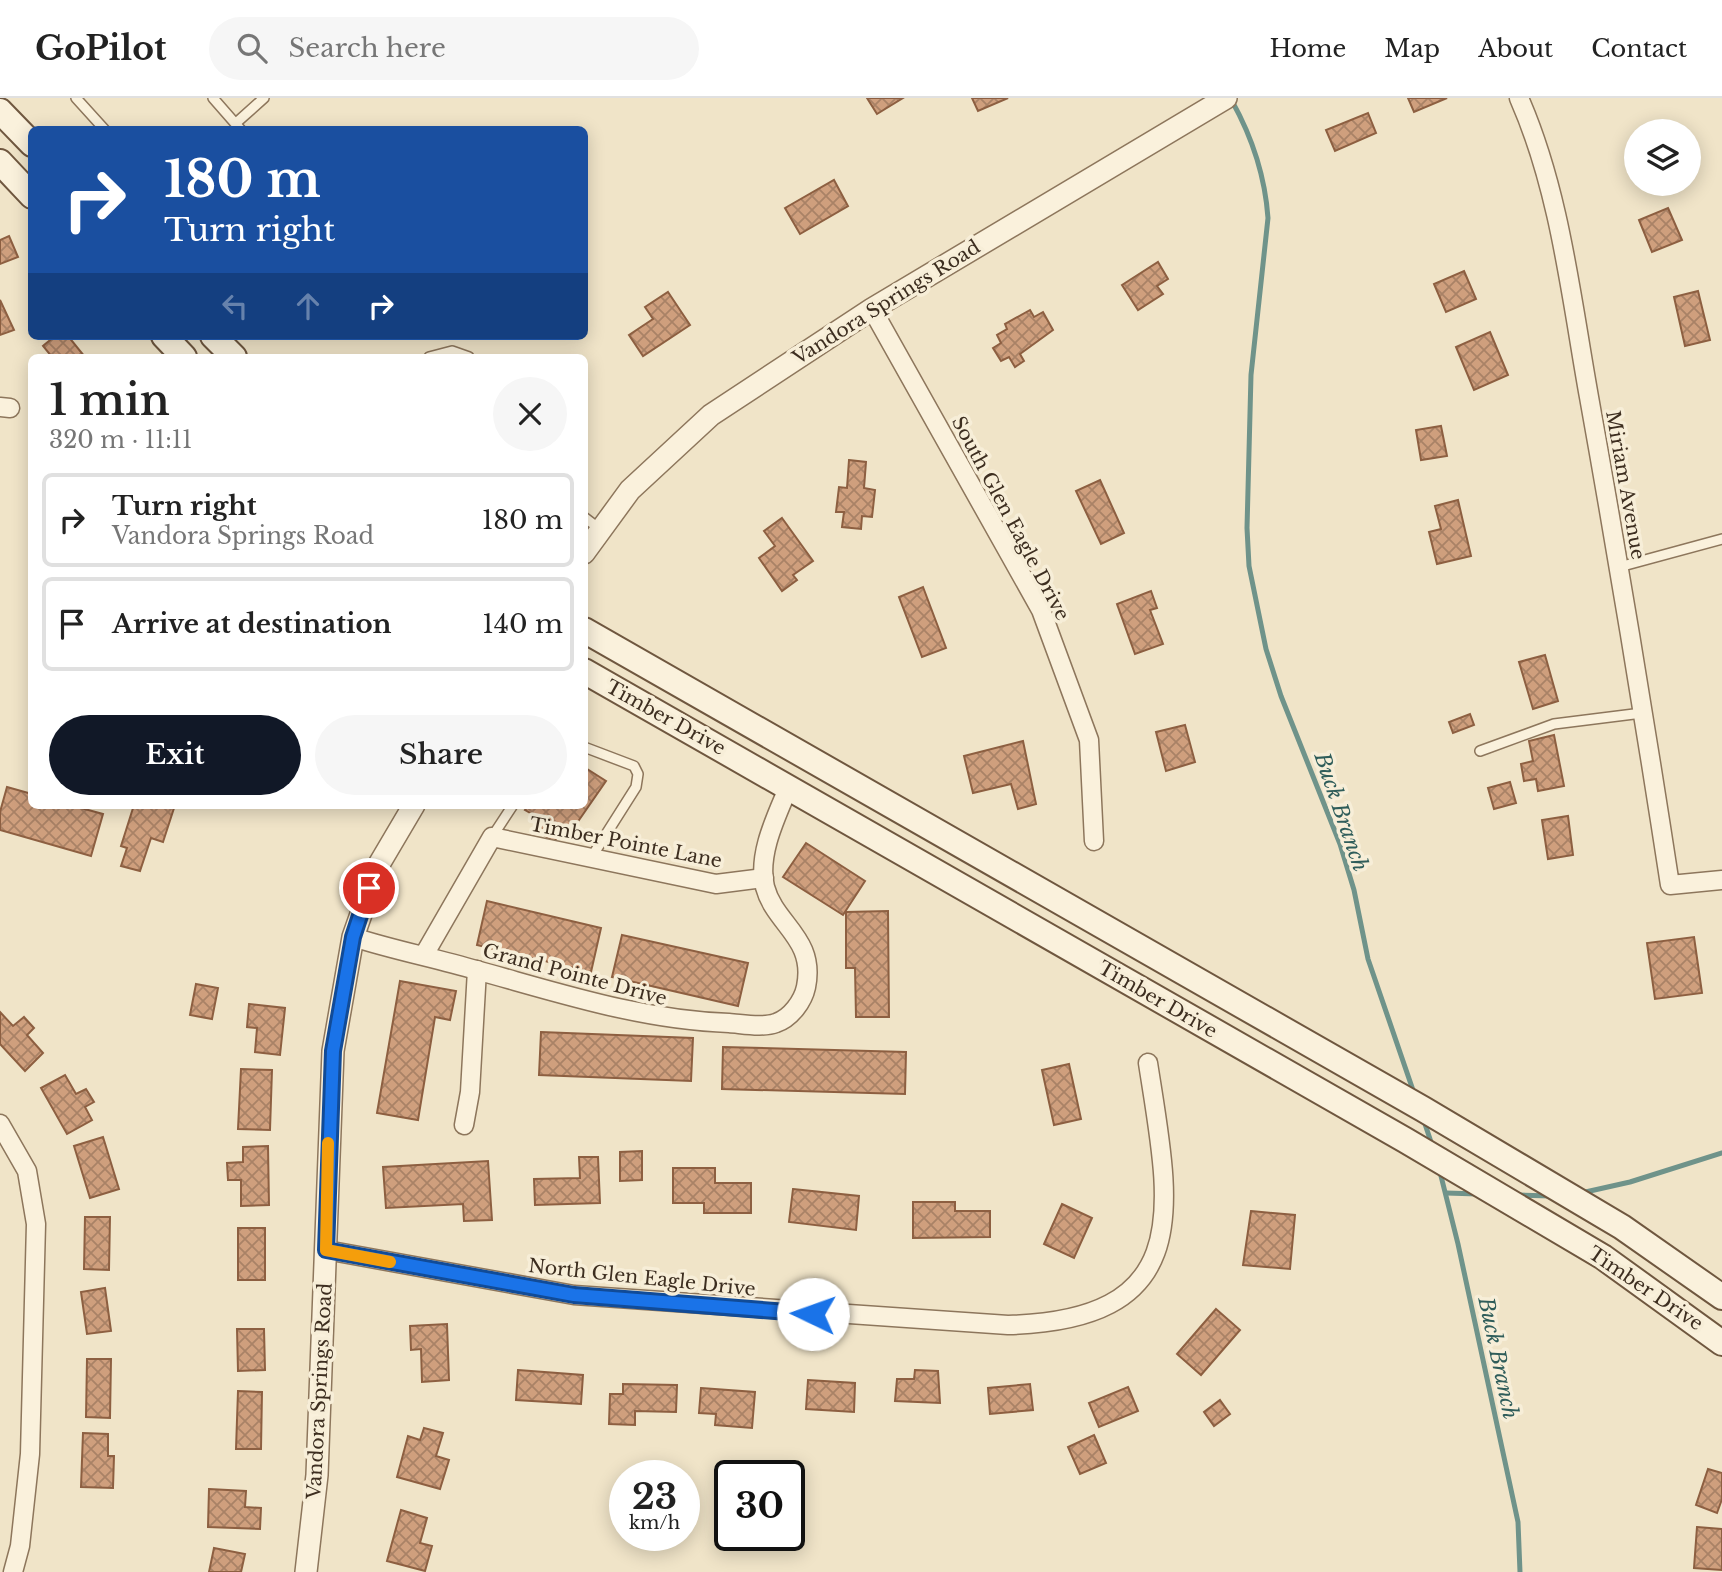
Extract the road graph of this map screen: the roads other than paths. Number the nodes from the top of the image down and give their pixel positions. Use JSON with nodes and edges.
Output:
{"nodes":[{"id":1,"x":76,"y":98,"type":"edge"},
{"id":2,"x":212,"y":98,"type":"edge"},
{"id":3,"x":264,"y":98,"type":"edge"},
{"id":4,"x":1226,"y":98,"type":"edge"},
{"id":5,"x":1519,"y":98,"type":"edge"},
{"id":6,"x":0,"y":111,"type":"edge"},
{"id":7,"x":101,"y":126,"type":"edge"},
{"id":8,"x":238,"y":126,"type":"edge"},
{"id":9,"x":28,"y":140,"type":"edge"},
{"id":10,"x":0,"y":163,"type":"edge"},
{"id":11,"x":28,"y":192,"type":"edge"},
{"id":12,"x":872,"y":309,"type":"junction"},
{"id":13,"x":168,"y":340,"type":"edge"},
{"id":14,"x":217,"y":340,"type":"edge"},
{"id":15,"x":181,"y":354,"type":"edge"},
{"id":16,"x":231,"y":354,"type":"edge"},
{"id":17,"x":440,"y":354,"type":"edge"},
{"id":18,"x":460,"y":354,"type":"edge"},
{"id":19,"x":593,"y":523,"type":"edge"},
{"id":20,"x":1722,"y":540,"type":"edge"},
{"id":21,"x":1619,"y":567,"type":"junction"},
{"id":22,"x":588,"y":632,"type":"edge"},
{"id":23,"x":588,"y":673,"type":"edge"},
{"id":24,"x":1642,"y":713,"type":"junction"},
{"id":25,"x":588,"y":748,"type":"edge"},
{"id":26,"x":1480,"y":751,"type":"dead end"},
{"id":27,"x":789,"y":786,"type":"junction"},
{"id":28,"x":412,"y":809,"type":"edge"},
{"id":29,"x":510,"y":809,"type":"edge"},
{"id":30,"x":492,"y":837,"type":"junction"},
{"id":31,"x":1094,"y":841,"type":"dead end"},
{"id":32,"x":592,"y":858,"type":"junction"},
{"id":33,"x":764,"y":878,"type":"junction"},
{"id":34,"x":1722,"y":880,"type":"edge"},
{"id":35,"x":353,"y":937,"type":"junction"},
{"id":36,"x":424,"y":956,"type":"junction"},
{"id":37,"x":477,"y":970,"type":"junction"},
{"id":38,"x":1148,"y":1063,"type":"dead end"},
{"id":39,"x":0,"y":1124,"type":"edge"},
{"id":40,"x":464,"y":1125,"type":"dead end"},
{"id":41,"x":326,"y":1250,"type":"junction"},
{"id":42,"x":1722,"y":1297,"type":"edge"},
{"id":43,"x":1722,"y":1343,"type":"edge"},
{"id":44,"x":13,"y":1572,"type":"edge"},
{"id":45,"x":306,"y":1572,"type":"edge"}],
"edges":[{"from":1,"to":7,"type":"lane"},
{"from":2,"to":8,"type":"lane"},
{"from":3,"to":8,"type":"lane"},
{"from":4,"to":12,"type":"street","name":"Vandora Springs Road"},
{"from":5,"to":21,"type":"street","name":"Miriam Avenue"},
{"from":6,"to":9,"type":"main road"},
{"from":10,"to":11,"type":"main road"},
{"from":12,"to":19,"type":"street","name":"Vandora Springs Road"},
{"from":12,"to":31,"type":"street","name":"South Glen Eagle Drive"},
{"from":13,"to":15,"type":"main road"},
{"from":14,"to":16,"type":"main road"},
{"from":17,"to":18,"type":"lane"},
{"from":20,"to":21,"type":"lane"},
{"from":21,"to":24,"type":"street","name":"Miriam Avenue"},
{"from":22,"to":42,"type":"main road","name":"Timber Drive"},
{"from":23,"to":27,"type":"main road","name":"Timber Drive"},
{"from":24,"to":26,"type":"lane"},
{"from":24,"to":34,"type":"street","name":"Miriam Avenue"},
{"from":25,"to":32,"type":"lane"},
{"from":27,"to":33,"type":"street"},
{"from":27,"to":43,"type":"main road","name":"Timber Drive"},
{"from":28,"to":35,"type":"street","name":"Vandora Springs Road"},
{"from":29,"to":30,"type":"lane"},
{"from":30,"to":32,"type":"street","name":"Timber Pointe Lane"},
{"from":30,"to":36,"type":"street"},
{"from":32,"to":33,"type":"street","name":"Timber Pointe Lane"},
{"from":33,"to":37,"type":"street","name":"Grand Pointe Drive"},
{"from":35,"to":36,"type":"street","name":"Grand Pointe Drive"},
{"from":35,"to":41,"type":"street","name":"Vandora Springs Road"},
{"from":36,"to":37,"type":"street","name":"Grand Pointe Drive"},
{"from":37,"to":40,"type":"street"},
{"from":38,"to":41,"type":"street","name":"North Glen Eagle Drive"},
{"from":39,"to":44,"type":"street"},
{"from":41,"to":45,"type":"street","name":"Vandora Springs Road"}]}
